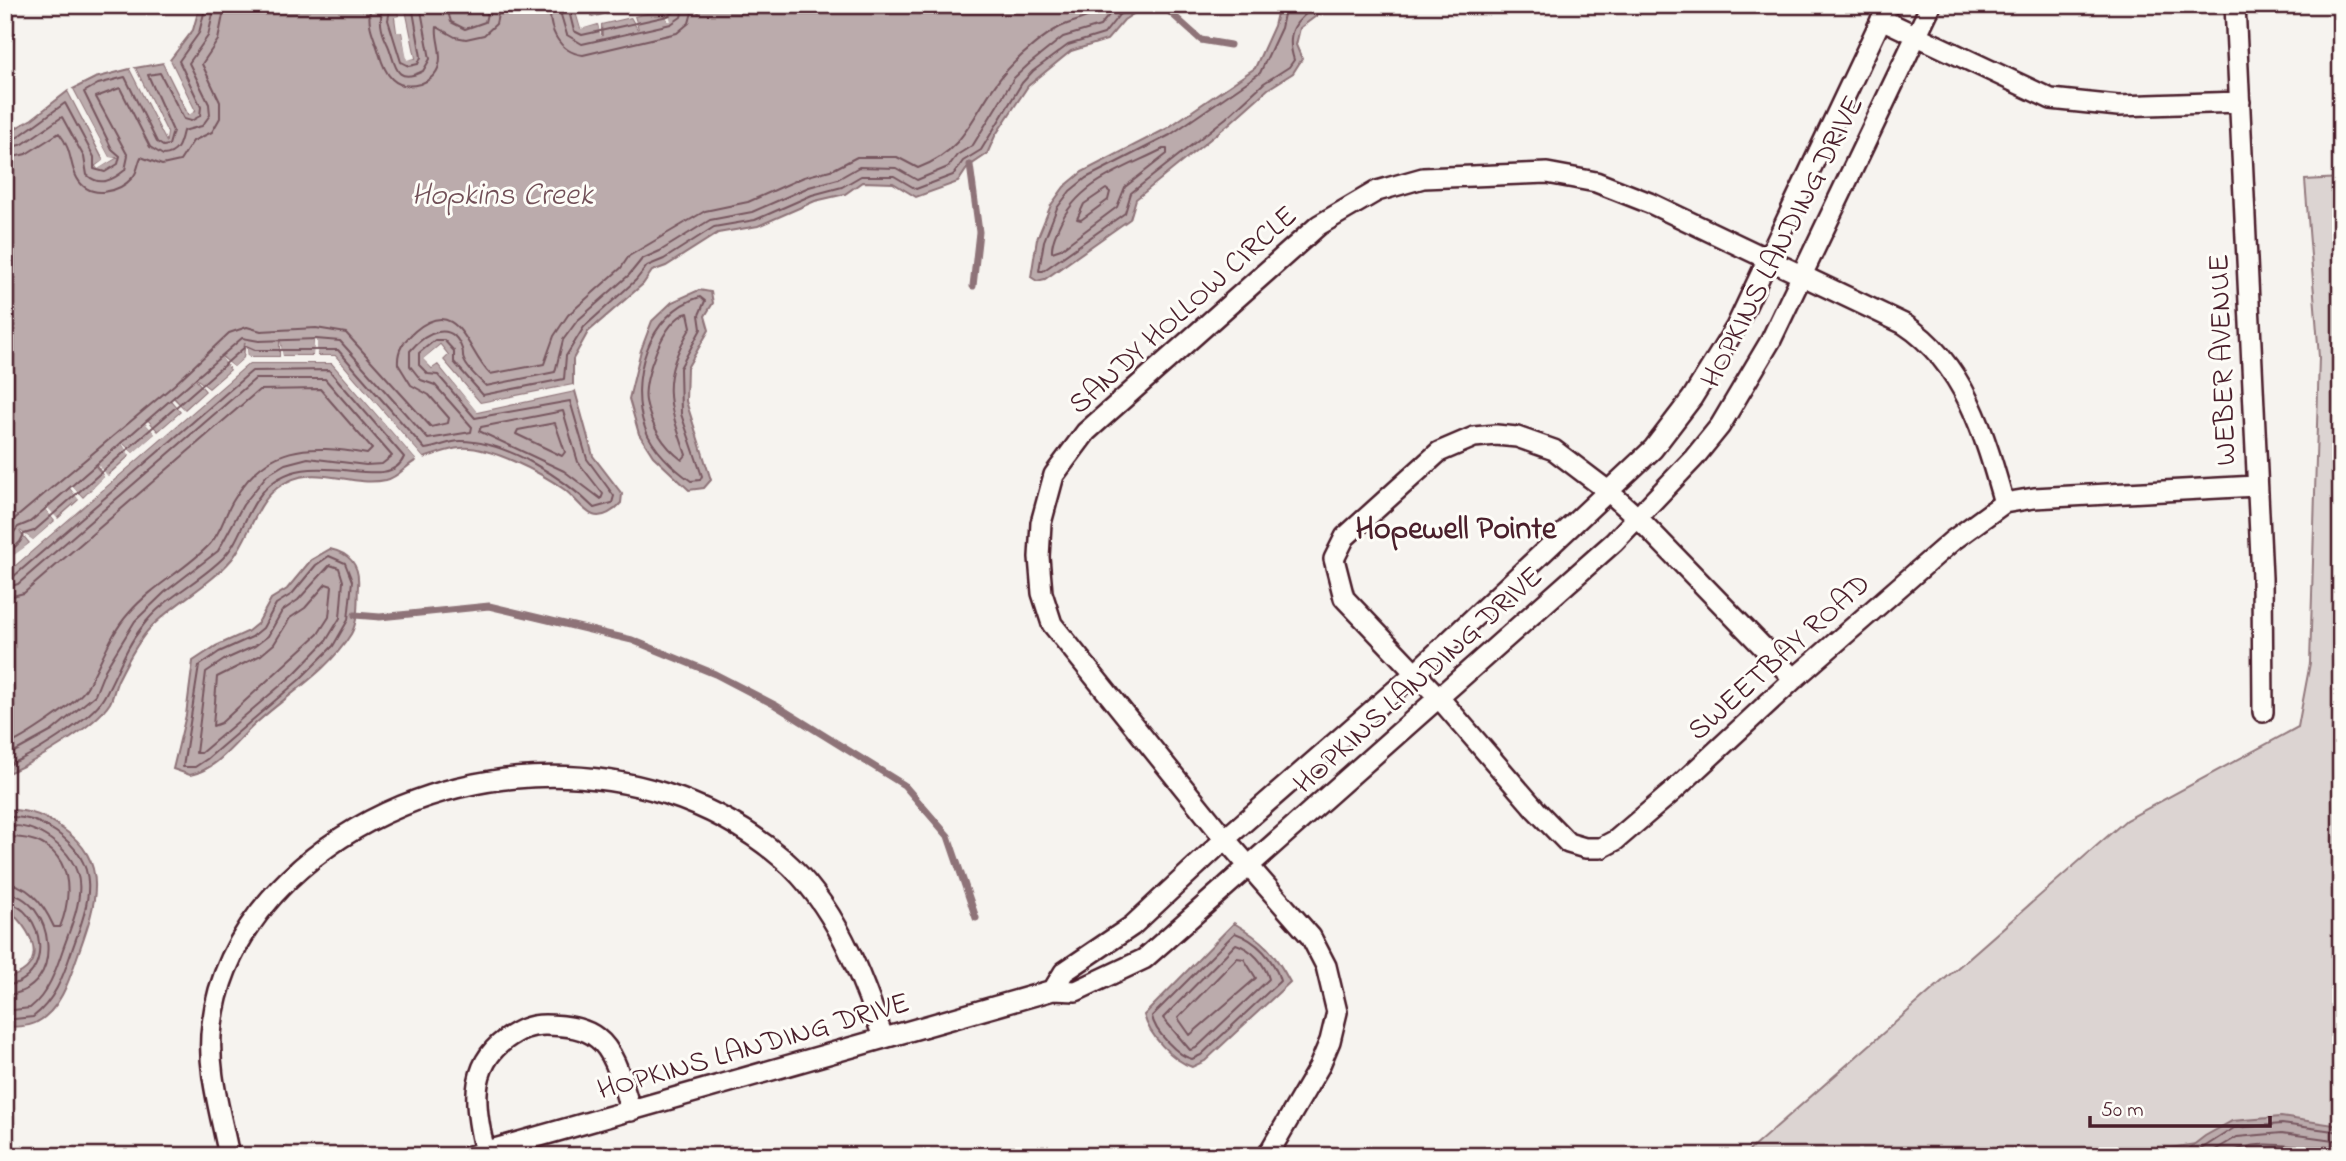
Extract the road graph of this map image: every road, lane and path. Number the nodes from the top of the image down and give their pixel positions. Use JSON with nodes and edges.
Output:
{"nodes":[{"id":1,"x":1931,"y":5,"type":"edge"},
{"id":2,"x":2235,"y":5,"type":"edge"},
{"id":3,"x":1885,"y":12,"type":"edge"},
{"id":4,"x":1915,"y":37,"type":"junction"},
{"id":5,"x":2240,"y":103,"type":"junction"},
{"id":6,"x":1767,"y":261,"type":"junction"},
{"id":7,"x":1801,"y":275,"type":"junction"},
{"id":8,"x":2256,"y":486,"type":"junction"},
{"id":9,"x":1608,"y":491,"type":"junction"},
{"id":10,"x":2004,"y":503,"type":"junction"},
{"id":11,"x":1638,"y":518,"type":"junction"},
{"id":12,"x":1414,"y":674,"type":"junction"},
{"id":13,"x":1794,"y":679,"type":"junction"},
{"id":14,"x":1440,"y":699,"type":"junction"},
{"id":15,"x":2263,"y":712,"type":"dead end"},
{"id":16,"x":1225,"y":839,"type":"junction"},
{"id":17,"x":1251,"y":866,"type":"junction"},
{"id":18,"x":1053,"y":990,"type":"junction"},
{"id":19,"x":883,"y":1037,"type":"junction"},
{"id":20,"x":631,"y":1111,"type":"junction"},
{"id":21,"x":477,"y":1154,"type":"edge"},
{"id":22,"x":229,"y":1156,"type":"edge"},
{"id":23,"x":1267,"y":1156,"type":"edge"}],
"edges":[{"from":1,"to":4,"type":"street","name":"HOPKINS LANDING DRIVE"},
{"from":2,"to":5,"type":"street","name":"WEBER AVENUE"},
{"from":3,"to":4,"type":"street"},
{"from":3,"to":6,"type":"street","name":"HOPKINS LANDING DRIVE"},
{"from":4,"to":5,"type":"street"},
{"from":4,"to":7,"type":"street","name":"HOPKINS LANDING DRIVE"},
{"from":5,"to":8,"type":"street","name":"WEBER AVENUE"},
{"from":6,"to":7,"type":"street","name":"SANDY HOLLOW CIRCLE"},
{"from":6,"to":9,"type":"street","name":"HOPKINS LANDING DRIVE"},
{"from":6,"to":16,"type":"street","name":"SANDY HOLLOW CIRCLE"},
{"from":7,"to":10,"type":"street","name":"SANDY HOLLOW CIRCLE"},
{"from":7,"to":11,"type":"street","name":"HOPKINS LANDING DRIVE"},
{"from":8,"to":10,"type":"street","name":"SWEETBAY ROAD"},
{"from":8,"to":15,"type":"street","name":"WEBER AVENUE"},
{"from":9,"to":11,"type":"street","name":"SWEETBAY ROAD"},
{"from":9,"to":12,"type":"street","name":"HOPKINS LANDING DRIVE"},
{"from":9,"to":12,"type":"street","name":"SWEETBAY ROAD"},
{"from":10,"to":13,"type":"street","name":"SWEETBAY ROAD"},
{"from":11,"to":13,"type":"street","name":"SWEETBAY ROAD"},
{"from":11,"to":14,"type":"street","name":"HOPKINS LANDING DRIVE"},
{"from":12,"to":14,"type":"street","name":"SWEETBAY ROAD"},
{"from":12,"to":16,"type":"street","name":"HOPKINS LANDING DRIVE"},
{"from":13,"to":14,"type":"street","name":"SWEETBAY ROAD"},
{"from":14,"to":17,"type":"street","name":"HOPKINS LANDING DRIVE"},
{"from":16,"to":17,"type":"street","name":"SANDY HOLLOW CIRCLE"},
{"from":16,"to":18,"type":"street","name":"HOPKINS LANDING DRIVE"},
{"from":17,"to":18,"type":"street","name":"HOPKINS LANDING DRIVE"},
{"from":17,"to":23,"type":"street","name":"SANDY HOLLOW CIRCLE"},
{"from":18,"to":19,"type":"street","name":"HOPKINS LANDING DRIVE"},
{"from":19,"to":20,"type":"street","name":"HOPKINS LANDING DRIVE"},
{"from":19,"to":22,"type":"street"},
{"from":20,"to":21,"type":"street","name":"HOPKINS LANDING DRIVE"},
{"from":20,"to":21,"type":"street"}]}
